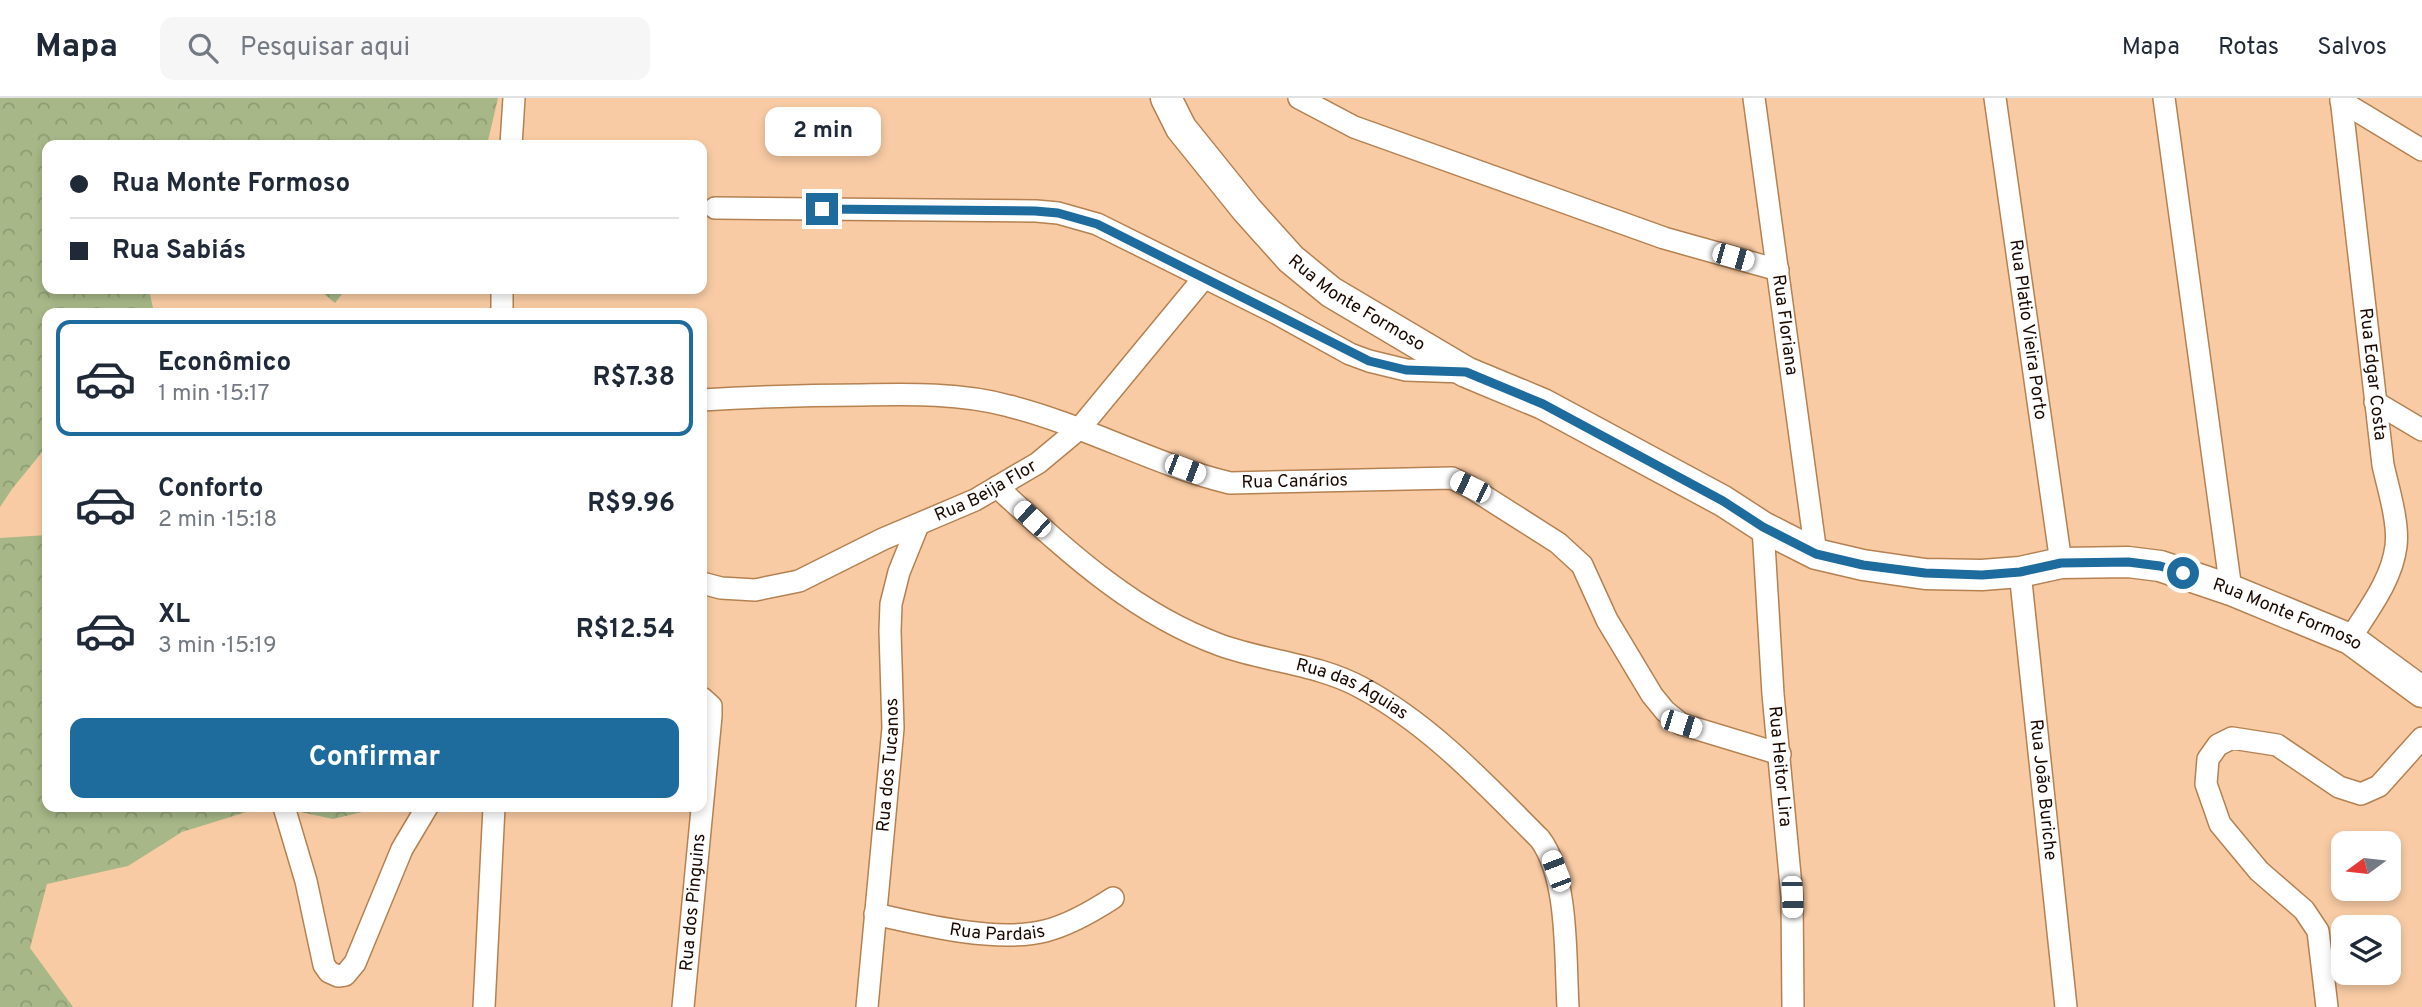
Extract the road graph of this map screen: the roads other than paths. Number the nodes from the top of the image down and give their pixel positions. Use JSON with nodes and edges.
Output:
{"nodes":[{"id":1,"x":514,"y":98,"type":"edge"},
{"id":2,"x":1166,"y":98,"type":"edge"},
{"id":3,"x":1299,"y":98,"type":"edge"},
{"id":4,"x":1754,"y":98,"type":"edge"},
{"id":5,"x":1994,"y":98,"type":"edge"},
{"id":6,"x":2164,"y":98,"type":"edge"},
{"id":7,"x":2341,"y":100,"type":"edge"},
{"id":8,"x":511,"y":140,"type":"edge"},
{"id":9,"x":2422,"y":150,"type":"edge"},
{"id":10,"x":715,"y":208,"type":"dead end"},
{"id":11,"x":1778,"y":270,"type":"junction"},
{"id":12,"x":1203,"y":279,"type":"junction"},
{"id":13,"x":1466,"y":372,"type":"junction"},
{"id":14,"x":707,"y":400,"type":"edge"},
{"id":15,"x":2375,"y":402,"type":"junction"},
{"id":16,"x":1080,"y":428,"type":"junction"},
{"id":17,"x":2422,"y":430,"type":"edge"},
{"id":18,"x":997,"y":487,"type":"junction"},
{"id":19,"x":918,"y":525,"type":"junction"},
{"id":20,"x":1763,"y":527,"type":"junction"},
{"id":21,"x":1816,"y":554,"type":"junction"},
{"id":22,"x":2061,"y":563,"type":"junction"},
{"id":23,"x":2020,"y":572,"type":"junction"},
{"id":24,"x":707,"y":584,"type":"edge"},
{"id":25,"x":2231,"y":590,"type":"junction"},
{"id":26,"x":2350,"y":639,"type":"junction"},
{"id":27,"x":2422,"y":692,"type":"edge"},
{"id":28,"x":2422,"y":738,"type":"edge"},
{"id":29,"x":1780,"y":754,"type":"junction"},
{"id":30,"x":285,"y":812,"type":"edge"},
{"id":31,"x":424,"y":812,"type":"edge"},
{"id":32,"x":494,"y":812,"type":"edge"},
{"id":33,"x":699,"y":812,"type":"edge"},
{"id":34,"x":1113,"y":898,"type":"dead end"},
{"id":35,"x":875,"y":914,"type":"junction"},
{"id":36,"x":484,"y":1007,"type":"edge"},
{"id":37,"x":683,"y":1007,"type":"edge"},
{"id":38,"x":867,"y":1007,"type":"edge"},
{"id":39,"x":1568,"y":1007,"type":"edge"},
{"id":40,"x":1793,"y":1007,"type":"edge"},
{"id":41,"x":2066,"y":1007,"type":"edge"},
{"id":42,"x":2326,"y":1007,"type":"edge"}],
"edges":[{"from":1,"to":8,"type":"street"},
{"from":2,"to":13,"type":"street","name":"Rua Monte Formoso"},
{"from":3,"to":11,"type":"street"},
{"from":4,"to":11,"type":"street","name":"Rua Floriana"},
{"from":5,"to":22,"type":"street","name":"Rua Platio Vieira Porto"},
{"from":6,"to":25,"type":"street"},
{"from":7,"to":9,"type":"street"},
{"from":7,"to":15,"type":"street","name":"Rua Edgar Costa"},
{"from":10,"to":12,"type":"street"},
{"from":11,"to":21,"type":"street","name":"Rua Floriana"},
{"from":12,"to":13,"type":"street"},
{"from":12,"to":16,"type":"street","name":"Rua Beija Flor"},
{"from":13,"to":20,"type":"street","name":"Rua Monte Formoso"},
{"from":14,"to":16,"type":"street","name":"Rua Canários"},
{"from":15,"to":17,"type":"street"},
{"from":15,"to":26,"type":"street","name":"Rua Edgar Costa"},
{"from":16,"to":18,"type":"street","name":"Rua Beija Flor"},
{"from":16,"to":29,"type":"street","name":"Rua Canários"},
{"from":18,"to":19,"type":"street","name":"Rua Beija Flor"},
{"from":18,"to":39,"type":"street","name":"Rua das Águias"},
{"from":19,"to":24,"type":"street","name":"Rua Beija Flor"},
{"from":19,"to":35,"type":"street","name":"Rua dos Tucanos"},
{"from":20,"to":21,"type":"street","name":"Rua Monte Formoso"},
{"from":20,"to":29,"type":"street","name":"Rua Heitor Lira"},
{"from":21,"to":23,"type":"street","name":"Rua Monte Formoso"},
{"from":22,"to":23,"type":"street","name":"Rua Monte Formoso"},
{"from":22,"to":25,"type":"street","name":"Rua Monte Formoso"},
{"from":23,"to":41,"type":"street","name":"Rua João Buriche"},
{"from":25,"to":26,"type":"street","name":"Rua Monte Formoso"},
{"from":26,"to":27,"type":"street","name":"Rua Monte Formoso"},
{"from":28,"to":42,"type":"street"},
{"from":29,"to":40,"type":"street","name":"Rua Heitor Lira"},
{"from":30,"to":31,"type":"street"},
{"from":32,"to":36,"type":"street"},
{"from":33,"to":37,"type":"street","name":"Rua dos Pinguins"},
{"from":34,"to":35,"type":"street","name":"Rua Pardais"},
{"from":35,"to":38,"type":"street","name":"Rua dos Tucanos"}]}
